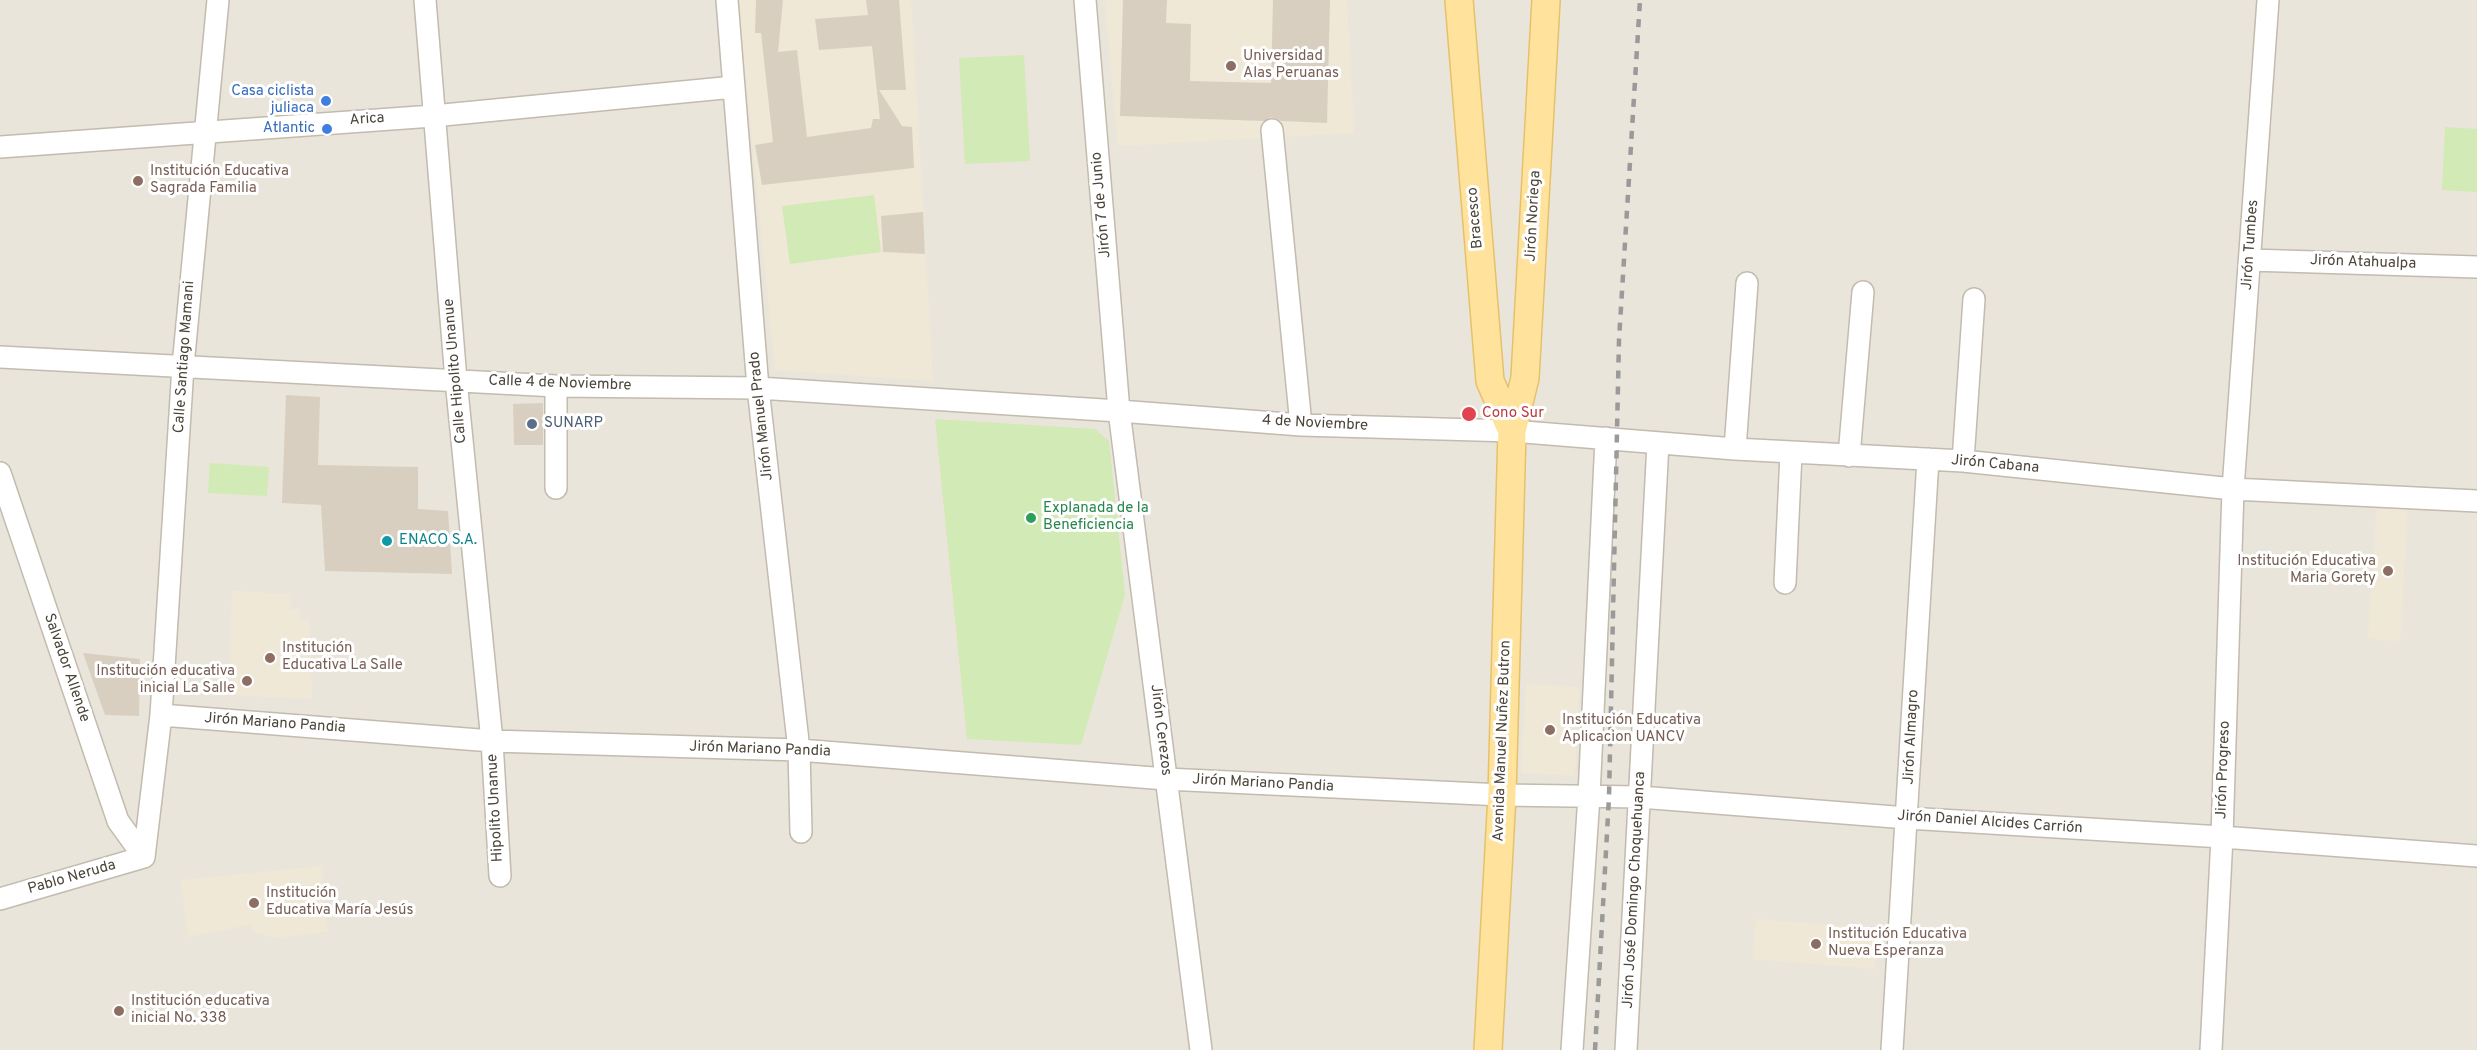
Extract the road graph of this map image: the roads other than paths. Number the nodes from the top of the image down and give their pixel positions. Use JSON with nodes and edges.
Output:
{"nodes":[{"id":1,"x":218,"y":0,"type":"edge"},
{"id":2,"x":425,"y":0,"type":"edge"},
{"id":3,"x":727,"y":0,"type":"edge"},
{"id":4,"x":1085,"y":0,"type":"edge"},
{"id":5,"x":1459,"y":0,"type":"edge"},
{"id":6,"x":1546,"y":0,"type":"edge"},
{"id":7,"x":2268,"y":0,"type":"edge"},
{"id":8,"x":734,"y":87,"type":"junction"},
{"id":9,"x":433,"y":116,"type":"junction"},
{"id":10,"x":1272,"y":130,"type":"dead end"},
{"id":11,"x":204,"y":131,"type":"junction"},
{"id":12,"x":0,"y":147,"type":"edge"},
{"id":13,"x":2250,"y":260,"type":"junction"},
{"id":14,"x":2477,"y":267,"type":"edge"},
{"id":15,"x":1747,"y":283,"type":"dead end"},
{"id":16,"x":1863,"y":292,"type":"dead end"},
{"id":17,"x":1974,"y":299,"type":"dead end"},
{"id":18,"x":0,"y":357,"type":"edge"},
{"id":19,"x":183,"y":366,"type":"junction"},
{"id":20,"x":456,"y":380,"type":"junction"},
{"id":21,"x":556,"y":386,"type":"junction"},
{"id":22,"x":758,"y":388,"type":"junction"},
{"id":23,"x":1119,"y":411,"type":"junction"},
{"id":24,"x":1301,"y":425,"type":"junction"},
{"id":25,"x":1512,"y":431,"type":"junction"},
{"id":26,"x":1606,"y":438,"type":"junction"},
{"id":27,"x":1658,"y":443,"type":"junction"},
{"id":28,"x":1734,"y":449,"type":"junction"},
{"id":29,"x":1791,"y":453,"type":"junction"},
{"id":30,"x":1849,"y":456,"type":"junction"},
{"id":31,"x":1928,"y":459,"type":"junction"},
{"id":32,"x":1963,"y":461,"type":"junction"},
{"id":33,"x":0,"y":473,"type":"edge"},
{"id":34,"x":556,"y":488,"type":"dead end"},
{"id":35,"x":2233,"y":489,"type":"junction"},
{"id":36,"x":2477,"y":501,"type":"edge"},
{"id":37,"x":1785,"y":583,"type":"dead end"},
{"id":38,"x":161,"y":715,"type":"junction"},
{"id":39,"x":492,"y":741,"type":"junction"},
{"id":40,"x":799,"y":750,"type":"junction"},
{"id":41,"x":1166,"y":779,"type":"junction"},
{"id":42,"x":1502,"y":795,"type":"junction"},
{"id":43,"x":1589,"y":796,"type":"junction"},
{"id":44,"x":1640,"y":797,"type":"junction"},
{"id":45,"x":1907,"y":818,"type":"junction"},
{"id":46,"x":801,"y":832,"type":"dead end"},
{"id":47,"x":2222,"y":837,"type":"junction"},
{"id":48,"x":2477,"y":856,"type":"edge"},
{"id":49,"x":144,"y":857,"type":"junction"},
{"id":50,"x":500,"y":876,"type":"dead end"},
{"id":51,"x":0,"y":899,"type":"edge"},
{"id":52,"x":1201,"y":1050,"type":"edge"},
{"id":53,"x":1488,"y":1050,"type":"edge"},
{"id":54,"x":1572,"y":1050,"type":"edge"},
{"id":55,"x":1626,"y":1050,"type":"edge"},
{"id":56,"x":1892,"y":1050,"type":"edge"},
{"id":57,"x":2211,"y":1050,"type":"edge"}],
"edges":[{"from":1,"to":11,"type":"street","name":"Calle Santiago Mamani"},
{"from":2,"to":9,"type":"street","name":"Calle Hipolito Unanue"},
{"from":3,"to":8,"type":"street","name":"Jirón Manuel Prado"},
{"from":4,"to":23,"type":"street","name":"Jirón 7 de Junio"},
{"from":5,"to":25,"type":"main road","name":"Bracesco"},
{"from":6,"to":25,"type":"main road","name":"Jirón Noriega"},
{"from":7,"to":13,"type":"street","name":"Jirón Tumbes"},
{"from":8,"to":9,"type":"street","name":"Arica"},
{"from":8,"to":22,"type":"street","name":"Jirón Manuel Prado"},
{"from":9,"to":11,"type":"street","name":"Arica"},
{"from":9,"to":20,"type":"street","name":"Calle Hipolito Unanue"},
{"from":10,"to":24,"type":"street"},
{"from":11,"to":12,"type":"street","name":"Arica"},
{"from":11,"to":19,"type":"street","name":"Calle Santiago Mamani"},
{"from":13,"to":14,"type":"street","name":"Jirón Atahualpa"},
{"from":13,"to":35,"type":"street","name":"Jirón Tumbes"},
{"from":15,"to":28,"type":"street"},
{"from":16,"to":30,"type":"street"},
{"from":17,"to":32,"type":"street"},
{"from":18,"to":19,"type":"street","name":"Calle 4 de Noviembre"},
{"from":19,"to":20,"type":"street","name":"Calle 4 de Noviembre"},
{"from":19,"to":38,"type":"street","name":"Calle Santiago Mamani"},
{"from":20,"to":21,"type":"street","name":"Calle 4 de Noviembre"},
{"from":20,"to":39,"type":"street","name":"Calle Hipolito Unanue"},
{"from":21,"to":22,"type":"street","name":"Calle 4 de Noviembre"},
{"from":21,"to":34,"type":"street"},
{"from":22,"to":23,"type":"street","name":"Calle 4 de Noviembre"},
{"from":22,"to":40,"type":"street","name":"Jirón Manuel Prado"},
{"from":23,"to":24,"type":"street","name":"4 de Noviembre"},
{"from":23,"to":41,"type":"street","name":"Jirón Cerezos"},
{"from":24,"to":25,"type":"street","name":"4 de Noviembre"},
{"from":25,"to":26,"type":"street","name":"Jirón Cabana"},
{"from":25,"to":42,"type":"main road","name":"Avenida Manuel Nuñez Butron"},
{"from":26,"to":27,"type":"street","name":"Jirón Cabana"},
{"from":26,"to":43,"type":"street"},
{"from":27,"to":28,"type":"street","name":"Jirón Cabana"},
{"from":27,"to":44,"type":"street","name":"Jirón José Domingo Choquehuanca"},
{"from":28,"to":29,"type":"street","name":"Jirón Cabana"},
{"from":29,"to":30,"type":"street","name":"Jirón Cabana"},
{"from":29,"to":37,"type":"street"},
{"from":30,"to":31,"type":"street","name":"Jirón Cabana"},
{"from":31,"to":32,"type":"street","name":"Jirón Cabana"},
{"from":31,"to":45,"type":"street","name":"Jirón Almagro"},
{"from":32,"to":35,"type":"street","name":"Jirón Cabana"},
{"from":33,"to":49,"type":"street","name":"Salvador Allende"},
{"from":35,"to":36,"type":"street","name":"Jirón Cabana"},
{"from":35,"to":47,"type":"street","name":"Jirón Progreso"},
{"from":38,"to":39,"type":"street","name":"Jirón Mariano Pandia"},
{"from":38,"to":49,"type":"street"},
{"from":39,"to":40,"type":"street","name":"Jirón Mariano Pandia"},
{"from":39,"to":50,"type":"street","name":"Hipolito Unanue"},
{"from":40,"to":41,"type":"street","name":"Jirón Mariano Pandia"},
{"from":40,"to":46,"type":"street","name":"Jirón Manuel Prado"},
{"from":41,"to":42,"type":"street","name":"Jirón Mariano Pandia"},
{"from":41,"to":52,"type":"street","name":"Jirón Cerezos"},
{"from":42,"to":43,"type":"street","name":"Jirón Daniel Alcides Carrión"},
{"from":42,"to":53,"type":"main road","name":"Avenida Manuel Nuñez Butron"},
{"from":43,"to":44,"type":"street","name":"Jirón Daniel Alcides Carrión"},
{"from":43,"to":54,"type":"street"},
{"from":44,"to":45,"type":"street","name":"Jirón Daniel Alcides Carrión"},
{"from":44,"to":55,"type":"street","name":"Jirón José Domingo Choquehuanca"},
{"from":45,"to":47,"type":"street","name":"Jirón Daniel Alcides Carrión"},
{"from":45,"to":56,"type":"street","name":"Jirón Almagro"},
{"from":47,"to":48,"type":"street","name":"Jirón Daniel Alcides Carrión"},
{"from":47,"to":57,"type":"street","name":"Jirón Progreso"},
{"from":49,"to":51,"type":"street","name":"Pablo Neruda"}]}
